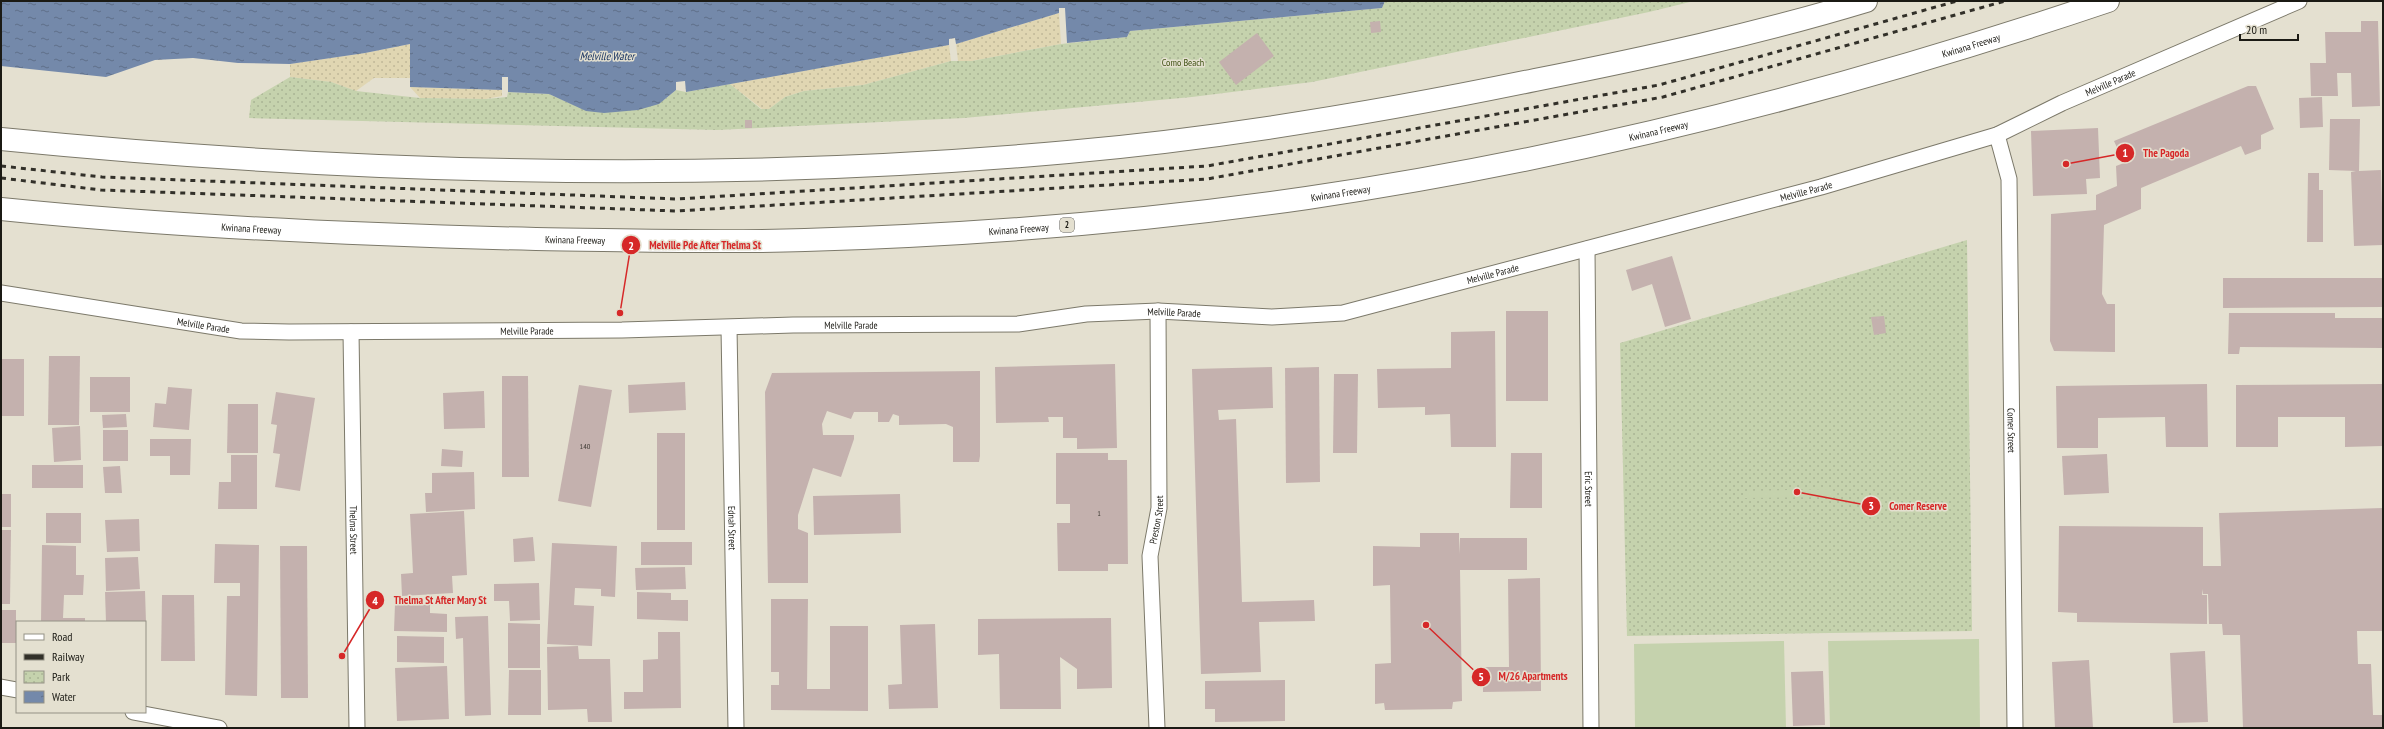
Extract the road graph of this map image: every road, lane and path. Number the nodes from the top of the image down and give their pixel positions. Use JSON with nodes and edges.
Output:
{"nodes":[{"id":1,"x":1866,"y":1,"type":"edge"},
{"id":2,"x":2108,"y":1,"type":"edge"},
{"id":3,"x":2299,"y":1,"type":"edge"},
{"id":4,"x":1997,"y":135,"type":"junction"},
{"id":5,"x":1,"y":139,"type":"edge"},
{"id":6,"x":1,"y":209,"type":"edge"},
{"id":7,"x":1587,"y":249,"type":"junction"},
{"id":8,"x":1,"y":293,"type":"edge"},
{"id":9,"x":1158,"y":311,"type":"junction"},
{"id":10,"x":729,"y":328,"type":"junction"},
{"id":11,"x":351,"y":332,"type":"junction"},
{"id":12,"x":1,"y":687,"type":"edge"},
{"id":13,"x":16,"y":690,"type":"edge"},
{"id":14,"x":138,"y":713,"type":"edge"},
{"id":15,"x":219,"y":728,"type":"edge"},
{"id":16,"x":357,"y":728,"type":"edge"},
{"id":17,"x":736,"y":728,"type":"edge"},
{"id":18,"x":1157,"y":728,"type":"edge"},
{"id":19,"x":1591,"y":728,"type":"edge"},
{"id":20,"x":2015,"y":728,"type":"edge"}],
"edges":[{"from":1,"to":5,"type":"highway"},
{"from":2,"to":6,"type":"highway","name":"Kwinana Freeway","number":"2"},
{"from":3,"to":4,"type":"street","name":"Melville Parade"},
{"from":4,"to":7,"type":"street","name":"Melville Parade"},
{"from":4,"to":20,"type":"street","name":"Comer Street"},
{"from":7,"to":9,"type":"street","name":"Melville Parade"},
{"from":7,"to":19,"type":"street","name":"Eric Street"},
{"from":8,"to":11,"type":"street","name":"Melville Parade"},
{"from":9,"to":10,"type":"street","name":"Melville Parade"},
{"from":9,"to":18,"type":"street","name":"Preston Street"},
{"from":10,"to":11,"type":"street","name":"Melville Parade"},
{"from":10,"to":17,"type":"street","name":"Ednah Street"},
{"from":11,"to":16,"type":"street","name":"Thelma Street"},
{"from":12,"to":13,"type":"street"},
{"from":14,"to":15,"type":"street"}]}
